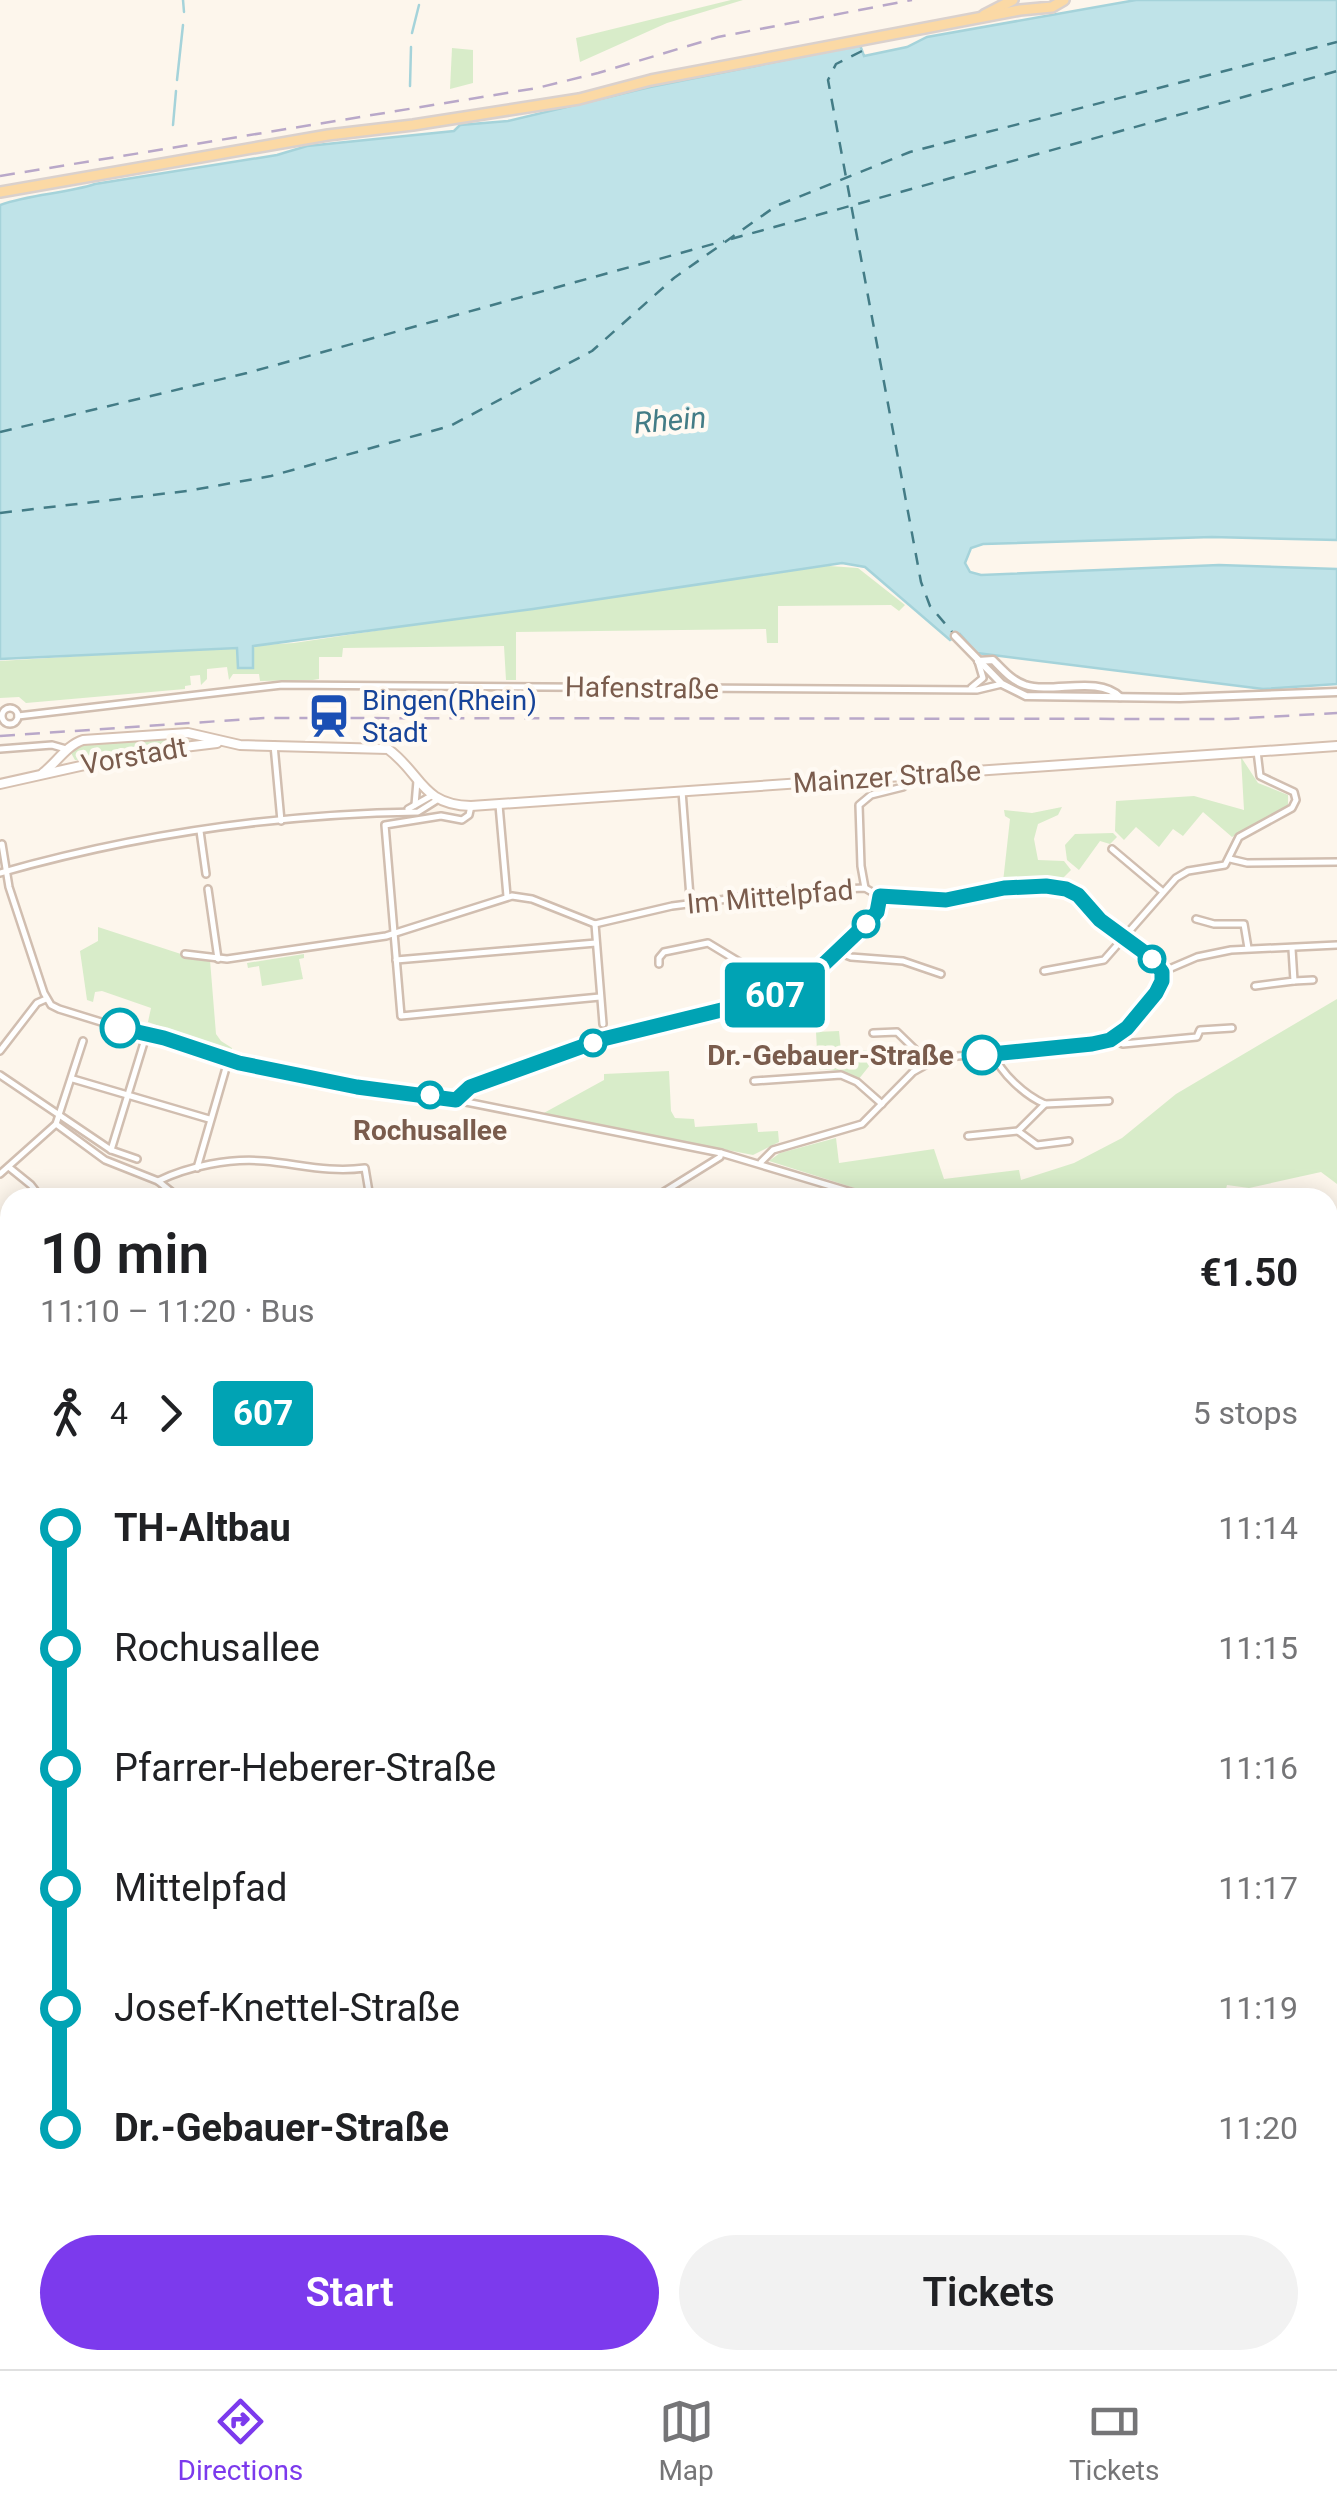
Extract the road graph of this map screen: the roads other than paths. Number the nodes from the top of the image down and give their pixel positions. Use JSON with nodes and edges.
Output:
{"nodes":[{"id":1,"x":1012,"y":0,"type":"edge"},
{"id":2,"x":1064,"y":0,"type":"edge"},
{"id":3,"x":972,"y":20,"type":"junction"},
{"id":4,"x":0,"y":192,"type":"edge"},
{"id":5,"x":955,"y":636,"type":"dead end"},
{"id":6,"x":978,"y":661,"type":"junction"},
{"id":7,"x":1002,"y":684,"type":"junction"},
{"id":8,"x":968,"y":690,"type":"junction"},
{"id":9,"x":1337,"y":692,"type":"edge"},
{"id":10,"x":1120,"y":698,"type":"junction"},
{"id":11,"x":18,"y":716,"type":"junction"},
{"id":12,"x":1,"y":717,"type":"edge"},
{"id":13,"x":188,"y":733,"type":"junction"},
{"id":14,"x":226,"y":743,"type":"junction"},
{"id":15,"x":191,"y":744,"type":"junction"},
{"id":16,"x":274,"y":745,"type":"junction"},
{"id":17,"x":1337,"y":746,"type":"edge"},
{"id":18,"x":0,"y":749,"type":"edge"},
{"id":19,"x":67,"y":751,"type":"junction"},
{"id":20,"x":1257,"y":751,"type":"junction"},
{"id":21,"x":80,"y":765,"type":"junction"},
{"id":22,"x":43,"y":773,"type":"junction"},
{"id":23,"x":910,"y":775,"type":"junction"},
{"id":24,"x":417,"y":781,"type":"junction"},
{"id":25,"x":0,"y":784,"type":"edge"},
{"id":26,"x":682,"y":791,"type":"junction"},
{"id":27,"x":434,"y":798,"type":"junction"},
{"id":28,"x":499,"y":804,"type":"junction"},
{"id":29,"x":472,"y":806,"type":"junction"},
{"id":30,"x":414,"y":807,"type":"junction"},
{"id":31,"x":400,"y":811,"type":"junction"},
{"id":32,"x":282,"y":822,"type":"junction"},
{"id":33,"x":200,"y":830,"type":"junction"},
{"id":34,"x":2,"y":844,"type":"edge"},
{"id":35,"x":1112,"y":849,"type":"dead end"},
{"id":36,"x":1230,"y":859,"type":"junction"},
{"id":37,"x":1337,"y":862,"type":"edge"},
{"id":38,"x":3,"y":872,"type":"edge"},
{"id":39,"x":206,"y":874,"type":"dead end"},
{"id":40,"x":865,"y":888,"type":"junction"},
{"id":41,"x":208,"y":889,"type":"dead end"},
{"id":42,"x":1163,"y":892,"type":"junction"},
{"id":43,"x":506,"y":896,"type":"junction"},
{"id":44,"x":880,"y":896,"type":"junction"},
{"id":45,"x":690,"y":898,"type":"dead end"},
{"id":46,"x":1196,"y":919,"type":"dead end"},
{"id":47,"x":595,"y":924,"type":"junction"},
{"id":48,"x":394,"y":935,"type":"junction"},
{"id":49,"x":1124,"y":936,"type":"junction"},
{"id":50,"x":596,"y":943,"type":"junction"},
{"id":51,"x":1337,"y":945,"type":"edge"},
{"id":52,"x":1248,"y":948,"type":"junction"},
{"id":53,"x":1292,"y":949,"type":"junction"},
{"id":54,"x":838,"y":952,"type":"junction"},
{"id":55,"x":185,"y":954,"type":"dead end"},
{"id":56,"x":218,"y":959,"type":"junction"},
{"id":57,"x":396,"y":960,"type":"junction"},
{"id":58,"x":660,"y":964,"type":"dead end"},
{"id":59,"x":1044,"y":971,"type":"dead end"},
{"id":60,"x":1162,"y":972,"type":"junction"},
{"id":61,"x":942,"y":974,"type":"dead end"},
{"id":62,"x":1294,"y":980,"type":"junction"},
{"id":63,"x":1313,"y":980,"type":"dead end"},
{"id":64,"x":1255,"y":986,"type":"dead end"},
{"id":65,"x":779,"y":994,"type":"junction"},
{"id":66,"x":600,"y":997,"type":"junction"},
{"id":67,"x":46,"y":999,"type":"junction"},
{"id":68,"x":603,"y":1024,"type":"dead end"},
{"id":69,"x":1232,"y":1028,"type":"dead end"},
{"id":70,"x":873,"y":1034,"type":"dead end"},
{"id":71,"x":146,"y":1036,"type":"junction"},
{"id":72,"x":1110,"y":1040,"type":"junction"},
{"id":73,"x":83,"y":1041,"type":"dead end"},
{"id":74,"x":1,"y":1047,"type":"edge"},
{"id":75,"x":994,"y":1054,"type":"junction"},
{"id":76,"x":228,"y":1060,"type":"junction"},
{"id":77,"x":929,"y":1062,"type":"junction"},
{"id":78,"x":0,"y":1075,"type":"edge"},
{"id":79,"x":72,"y":1078,"type":"junction"},
{"id":80,"x":754,"y":1081,"type":"dead end"},
{"id":81,"x":128,"y":1095,"type":"junction"},
{"id":82,"x":456,"y":1100,"type":"junction"},
{"id":83,"x":1109,"y":1101,"type":"dead end"},
{"id":84,"x":882,"y":1104,"type":"junction"},
{"id":85,"x":1045,"y":1104,"type":"junction"},
{"id":86,"x":210,"y":1119,"type":"junction"},
{"id":87,"x":58,"y":1121,"type":"junction"},
{"id":88,"x":1018,"y":1130,"type":"junction"},
{"id":89,"x":968,"y":1136,"type":"dead end"},
{"id":90,"x":1069,"y":1141,"type":"dead end"},
{"id":91,"x":110,"y":1150,"type":"junction"},
{"id":92,"x":721,"y":1153,"type":"junction"},
{"id":93,"x":137,"y":1159,"type":"dead end"},
{"id":94,"x":761,"y":1162,"type":"junction"},
{"id":95,"x":10,"y":1168,"type":"junction"},
{"id":96,"x":197,"y":1168,"type":"junction"},
{"id":97,"x":0,"y":1174,"type":"edge"},
{"id":98,"x":158,"y":1181,"type":"junction"},
{"id":99,"x":34,"y":1188,"type":"edge"},
{"id":100,"x":167,"y":1188,"type":"edge"},
{"id":101,"x":368,"y":1188,"type":"edge"},
{"id":102,"x":670,"y":1188,"type":"edge"},
{"id":103,"x":840,"y":1188,"type":"edge"}],
"edges":[{"from":1,"to":3,"type":"main road"},
{"from":2,"to":3,"type":"main road"},
{"from":3,"to":4,"type":"main road"},
{"from":5,"to":6,"type":"street","name":"Hafenstraße"},
{"from":6,"to":7,"type":"street","name":"Hafenstraße"},
{"from":6,"to":8,"type":"street"},
{"from":6,"to":10,"type":"street"},
{"from":7,"to":8,"type":"street","name":"Hafenstraße"},
{"from":7,"to":10,"type":"street","name":"Hafenstraße"},
{"from":8,"to":11,"type":"street","name":"Hafenstraße"},
{"from":9,"to":10,"type":"street","name":"Hafenstraße"},
{"from":11,"to":12,"type":"street","name":"Hafenstraße"},
{"from":11,"to":12,"type":"street","name":"Hafenstraße"},
{"from":13,"to":14,"type":"main road","name":"Vorstadt"},
{"from":13,"to":15,"type":"main road"},
{"from":13,"to":19,"type":"main road","name":"Vorstadt"},
{"from":14,"to":15,"type":"main road","name":"Vorstadt"},
{"from":14,"to":16,"type":"main road","name":"Vorstadt"},
{"from":15,"to":21,"type":"main road","name":"Vorstadt"},
{"from":16,"to":24,"type":"main road","name":"Vorstadt"},
{"from":16,"to":32,"type":"street"},
{"from":17,"to":20,"type":"main road","name":"Mainzer Straße"},
{"from":18,"to":19,"type":"street"},
{"from":19,"to":21,"type":"main road"},
{"from":19,"to":22,"type":"main road","name":"Vorstadt"},
{"from":20,"to":23,"type":"main road","name":"Mainzer Straße"},
{"from":20,"to":36,"type":"street"},
{"from":21,"to":22,"type":"main road","name":"Vorstadt"},
{"from":22,"to":25,"type":"main road","name":"Vorstadt"},
{"from":23,"to":26,"type":"main road","name":"Mainzer Straße"},
{"from":23,"to":40,"type":"street"},
{"from":24,"to":27,"type":"main road","name":"Vorstadt"},
{"from":24,"to":30,"type":"street"},
{"from":26,"to":28,"type":"main road","name":"Mainzer Straße"},
{"from":26,"to":45,"type":"street"},
{"from":27,"to":29,"type":"main road","name":"Mainzer Straße"},
{"from":27,"to":30,"type":"street","name":"Mainzer Straße"},
{"from":27,"to":31,"type":"street","name":"Mainzer Straße"},
{"from":28,"to":29,"type":"main road","name":"Mainzer Straße"},
{"from":28,"to":43,"type":"street"},
{"from":29,"to":48,"type":"street"},
{"from":30,"to":31,"type":"street","name":"Mainzer Straße"},
{"from":31,"to":32,"type":"street","name":"Mainzer Straße"},
{"from":32,"to":33,"type":"street","name":"Mainzer Straße"},
{"from":33,"to":38,"type":"street","name":"Mainzer Straße"},
{"from":33,"to":39,"type":"street"},
{"from":34,"to":38,"type":"street"},
{"from":35,"to":42,"type":"street"},
{"from":36,"to":37,"type":"street"},
{"from":36,"to":42,"type":"street"},
{"from":38,"to":67,"type":"street"},
{"from":40,"to":44,"type":"street","name":"Im Mittelpfad"},
{"from":40,"to":47,"type":"street","name":"Im Mittelpfad"},
{"from":41,"to":56,"type":"street"},
{"from":42,"to":49,"type":"street"},
{"from":43,"to":47,"type":"street"},
{"from":43,"to":48,"type":"street"},
{"from":44,"to":49,"type":"street","name":"Im Mittelpfad"},
{"from":44,"to":54,"type":"street"},
{"from":46,"to":52,"type":"street"},
{"from":47,"to":50,"type":"street"},
{"from":48,"to":56,"type":"street"},
{"from":48,"to":57,"type":"street"},
{"from":49,"to":59,"type":"street"},
{"from":49,"to":60,"type":"street","name":"Im Mittelpfad"},
{"from":50,"to":57,"type":"street"},
{"from":50,"to":66,"type":"street"},
{"from":51,"to":53,"type":"street"},
{"from":52,"to":53,"type":"street"},
{"from":52,"to":60,"type":"street"},
{"from":53,"to":62,"type":"street"},
{"from":54,"to":61,"type":"street"},
{"from":54,"to":65,"type":"street"},
{"from":55,"to":56,"type":"street"},
{"from":57,"to":66,"type":"street"},
{"from":58,"to":65,"type":"street"},
{"from":60,"to":72,"type":"street"},
{"from":62,"to":63,"type":"street"},
{"from":62,"to":64,"type":"street"},
{"from":65,"to":82,"type":"street"},
{"from":66,"to":68,"type":"street"},
{"from":67,"to":71,"type":"street"},
{"from":67,"to":74,"type":"street"},
{"from":69,"to":72,"type":"street"},
{"from":70,"to":77,"type":"street"},
{"from":71,"to":76,"type":"street"},
{"from":71,"to":81,"type":"street"},
{"from":72,"to":75,"type":"street"},
{"from":73,"to":79,"type":"street"},
{"from":75,"to":77,"type":"street"},
{"from":75,"to":85,"type":"street"},
{"from":76,"to":82,"type":"street"},
{"from":76,"to":86,"type":"street"},
{"from":77,"to":84,"type":"street"},
{"from":78,"to":87,"type":"street"},
{"from":79,"to":81,"type":"street"},
{"from":79,"to":87,"type":"street"},
{"from":80,"to":84,"type":"street"},
{"from":81,"to":86,"type":"street"},
{"from":81,"to":91,"type":"street"},
{"from":82,"to":92,"type":"street"},
{"from":83,"to":85,"type":"street"},
{"from":84,"to":94,"type":"street"},
{"from":85,"to":88,"type":"street"},
{"from":86,"to":96,"type":"street"},
{"from":87,"to":91,"type":"street"},
{"from":87,"to":95,"type":"street"},
{"from":87,"to":98,"type":"street"},
{"from":88,"to":89,"type":"street"},
{"from":88,"to":90,"type":"street"},
{"from":91,"to":93,"type":"street"},
{"from":92,"to":94,"type":"street"},
{"from":92,"to":102,"type":"street"},
{"from":94,"to":103,"type":"street"},
{"from":95,"to":97,"type":"street"},
{"from":95,"to":99,"type":"street"},
{"from":96,"to":98,"type":"street"},
{"from":96,"to":101,"type":"street"},
{"from":98,"to":100,"type":"street"}]}
